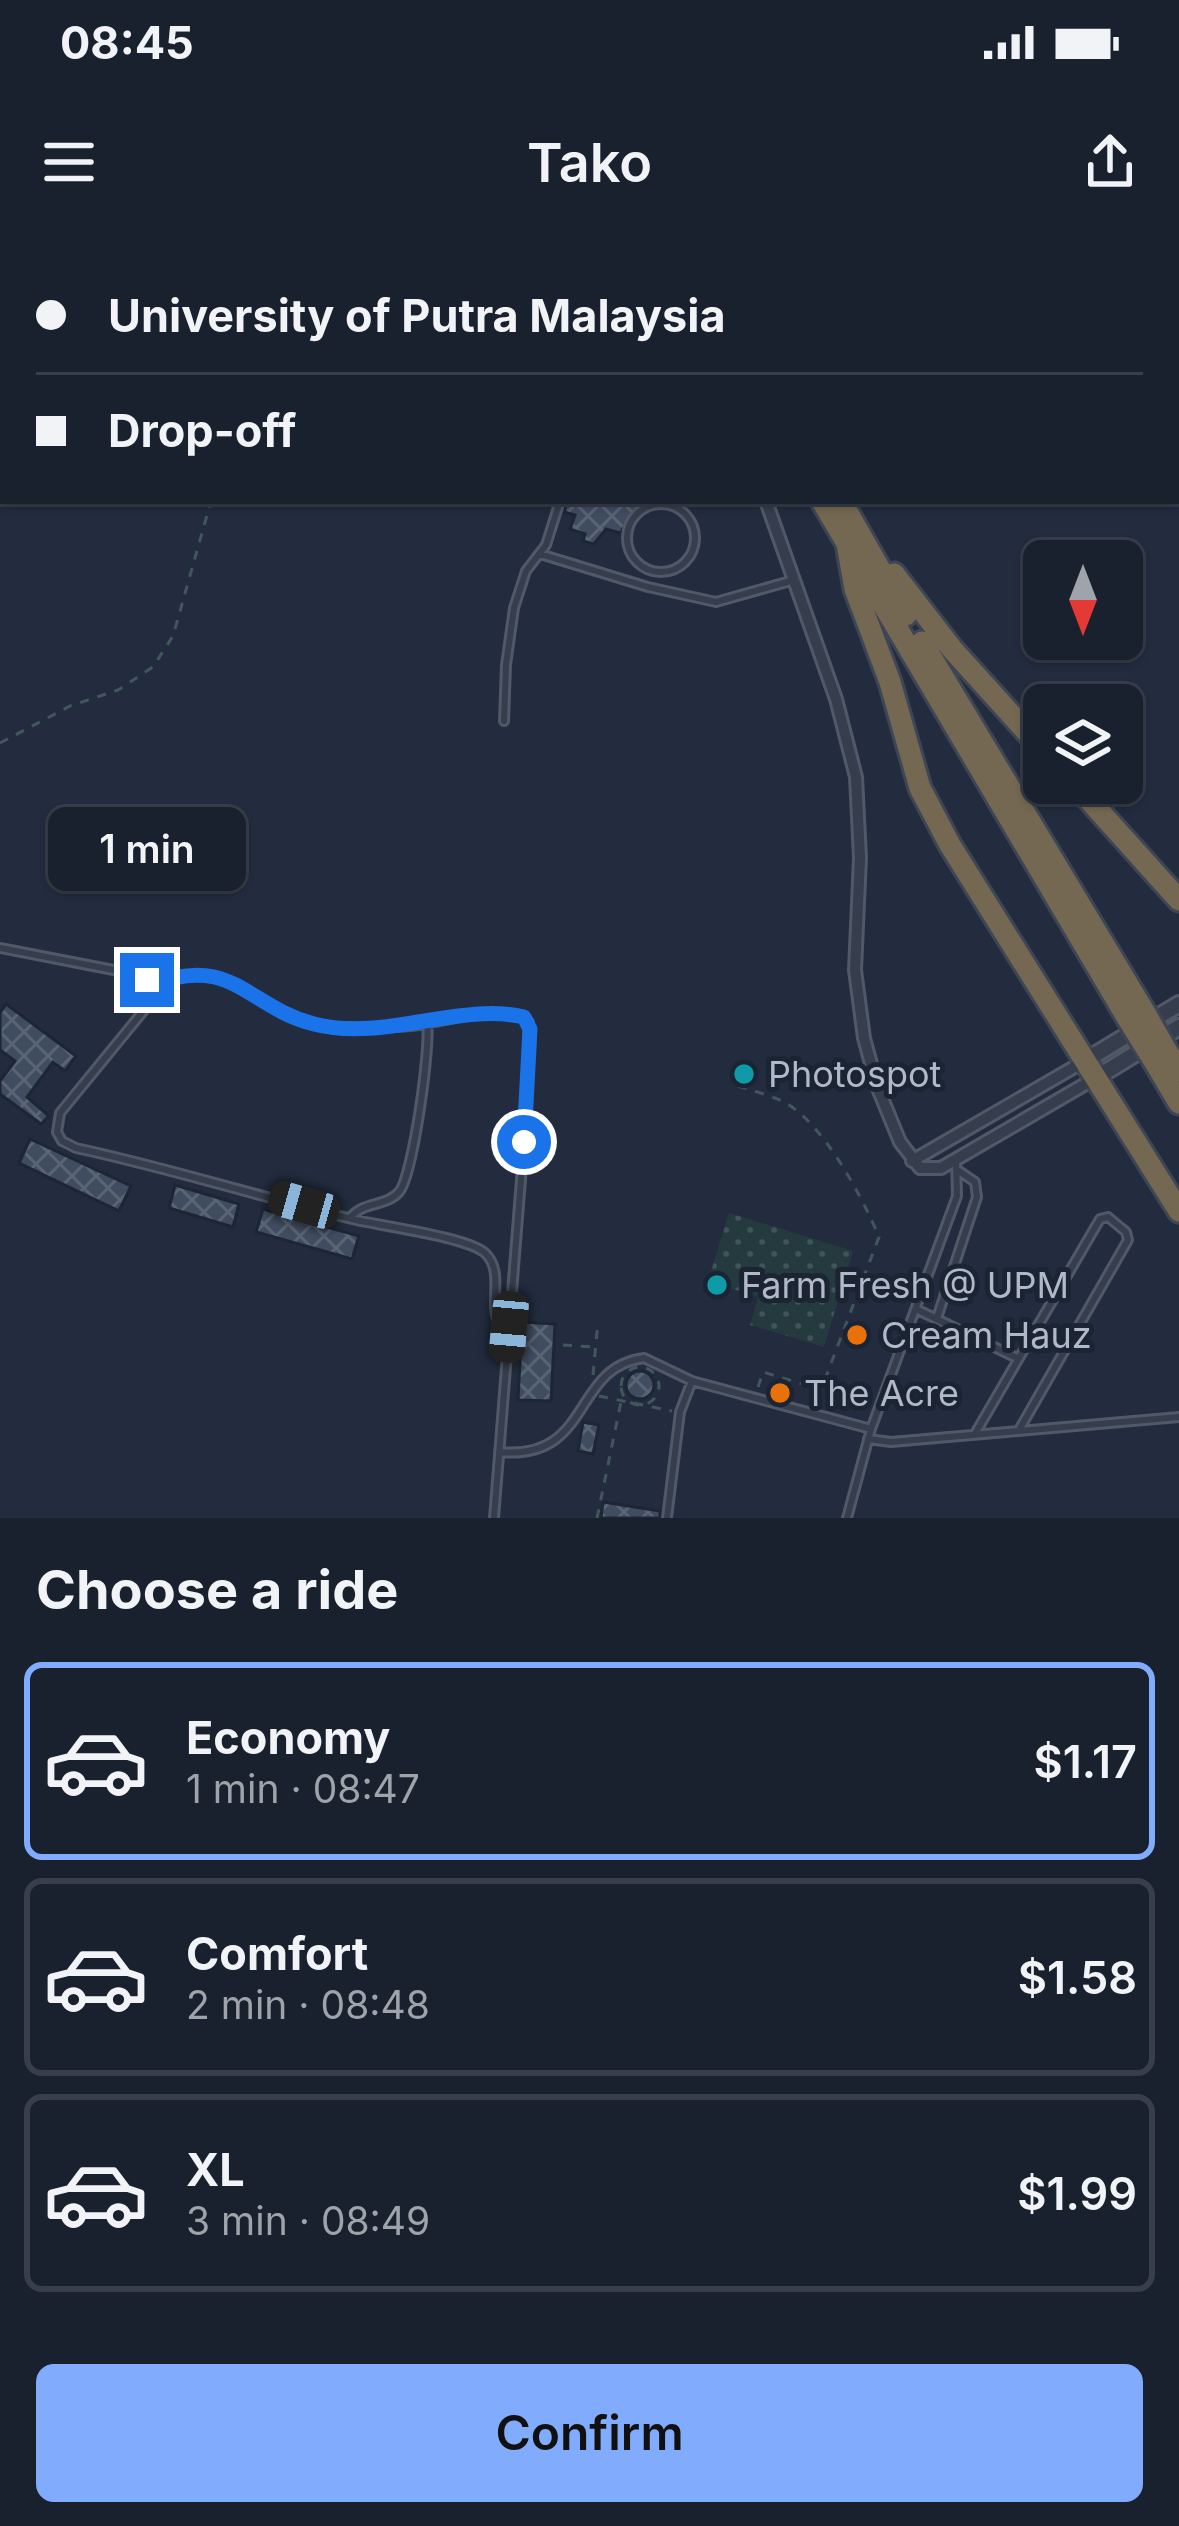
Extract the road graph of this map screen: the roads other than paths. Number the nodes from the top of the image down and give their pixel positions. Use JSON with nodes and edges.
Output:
{"nodes":[{"id":1,"x":559,"y":504,"type":"edge"},
{"id":2,"x":767,"y":504,"type":"edge"},
{"id":3,"x":824,"y":504,"type":"edge"},
{"id":4,"x":843,"y":504,"type":"edge"},
{"id":5,"x":847,"y":544,"type":"junction"},
{"id":6,"x":540,"y":554,"type":"junction"},
{"id":7,"x":878,"y":564,"type":"junction"},
{"id":8,"x":651,"y":571,"type":"junction"},
{"id":9,"x":794,"y":580,"type":"junction"},
{"id":10,"x":648,"y":586,"type":"junction"},
{"id":11,"x":504,"y":721,"type":"dead end"},
{"id":12,"x":1023,"y":728,"type":"edge"},
{"id":13,"x":1093,"y":804,"type":"edge"},
{"id":14,"x":1179,"y":900,"type":"edge"},
{"id":15,"x":0,"y":948,"type":"edge"},
{"id":16,"x":152,"y":985,"type":"junction"},
{"id":17,"x":1179,"y":1004,"type":"edge"},
{"id":18,"x":1137,"y":1016,"type":"junction"},
{"id":19,"x":427,"y":1023,"type":"junction"},
{"id":20,"x":1179,"y":1027,"type":"edge"},
{"id":21,"x":1160,"y":1056,"type":"junction"},
{"id":22,"x":1089,"y":1070,"type":"junction"},
{"id":23,"x":1179,"y":1071,"type":"edge"},
{"id":24,"x":1179,"y":1102,"type":"edge"},
{"id":25,"x":911,"y":1161,"type":"junction"},
{"id":26,"x":958,"y":1166,"type":"junction"},
{"id":27,"x":1179,"y":1211,"type":"edge"},
{"id":28,"x":350,"y":1219,"type":"junction"},
{"id":29,"x":917,"y":1310,"type":"junction"},
{"id":30,"x":937,"y":1318,"type":"junction"},
{"id":31,"x":509,"y":1327,"type":"junction"},
{"id":32,"x":1017,"y":1358,"type":"junction"},
{"id":33,"x":692,"y":1381,"type":"junction"},
{"id":34,"x":1179,"y":1417,"type":"edge"},
{"id":35,"x":871,"y":1430,"type":"junction"},
{"id":36,"x":1019,"y":1430,"type":"junction"},
{"id":37,"x":976,"y":1432,"type":"junction"},
{"id":38,"x":868,"y":1439,"type":"junction"},
{"id":39,"x":499,"y":1452,"type":"junction"},
{"id":40,"x":494,"y":1518,"type":"edge"},
{"id":41,"x":667,"y":1518,"type":"edge"},
{"id":42,"x":848,"y":1518,"type":"edge"}],
"edges":[{"from":1,"to":6,"type":"lane"},
{"from":2,"to":9,"type":"street"},
{"from":3,"to":5,"type":"highway"},
{"from":4,"to":7,"type":"highway"},
{"from":5,"to":18,"type":"highway"},
{"from":5,"to":22,"type":"highway"},
{"from":6,"to":10,"type":"lane"},
{"from":6,"to":11,"type":"lane"},
{"from":7,"to":12,"type":"highway"},
{"from":7,"to":18,"type":"highway"},
{"from":8,"to":8,"type":"lane"},
{"from":8,"to":10,"type":"lane"},
{"from":9,"to":10,"type":"lane"},
{"from":9,"to":25,"type":"street"},
{"from":13,"to":14,"type":"highway"},
{"from":15,"to":16,"type":"lane"},
{"from":16,"to":19,"type":"lane"},
{"from":16,"to":28,"type":"lane"},
{"from":17,"to":22,"type":"street"},
{"from":18,"to":21,"type":"highway","bridge":true},
{"from":19,"to":28,"type":"lane"},
{"from":19,"to":31,"type":"lane"},
{"from":20,"to":22,"type":"street"},
{"from":21,"to":23,"type":"highway"},
{"from":21,"to":24,"type":"highway"},
{"from":22,"to":25,"type":"street"},
{"from":22,"to":26,"type":"street"},
{"from":22,"to":27,"type":"highway"},
{"from":25,"to":26,"type":"street"},
{"from":26,"to":29,"type":"lane"},
{"from":26,"to":30,"type":"lane"},
{"from":28,"to":31,"type":"lane"},
{"from":29,"to":30,"type":"lane"},
{"from":29,"to":35,"type":"lane"},
{"from":30,"to":32,"type":"lane"},
{"from":31,"to":39,"type":"lane"},
{"from":32,"to":36,"type":"lane"},
{"from":32,"to":37,"type":"lane"},
{"from":33,"to":35,"type":"lane"},
{"from":33,"to":39,"type":"lane"},
{"from":33,"to":41,"type":"lane"},
{"from":34,"to":36,"type":"lane"},
{"from":35,"to":38,"type":"lane"},
{"from":36,"to":37,"type":"lane"},
{"from":37,"to":38,"type":"lane"},
{"from":38,"to":42,"type":"lane"},
{"from":39,"to":40,"type":"lane"}]}
